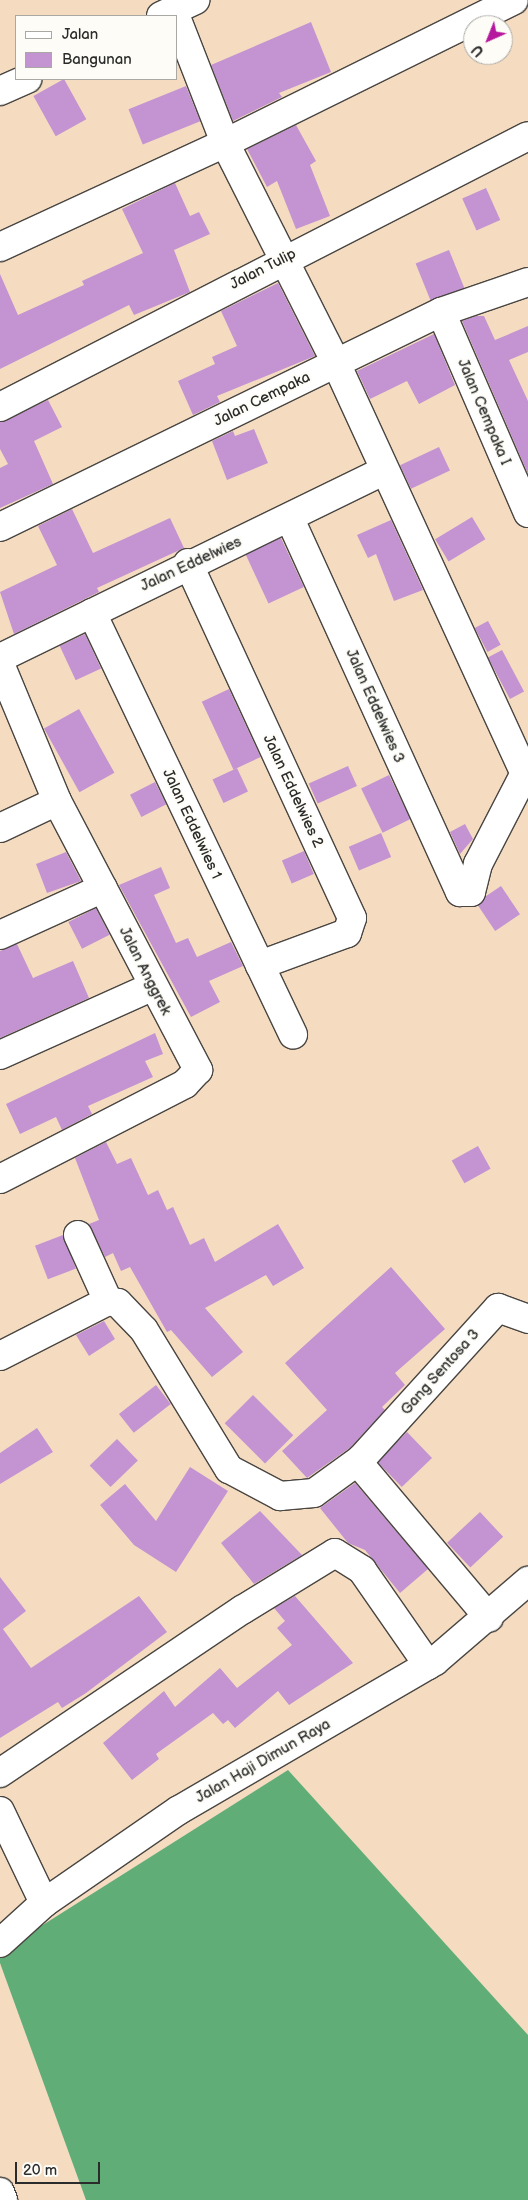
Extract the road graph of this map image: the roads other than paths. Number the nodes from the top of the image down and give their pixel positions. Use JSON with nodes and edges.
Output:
{"nodes":[{"id":1,"x":514,"y":0,"type":"edge"},
{"id":2,"x":178,"y":18,"type":"edge"},
{"id":3,"x":25,"y":80,"type":"edge"},
{"id":4,"x":0,"y":92,"type":"edge"},
{"id":5,"x":528,"y":136,"type":"edge"},
{"id":6,"x":225,"y":143,"type":"junction"},
{"id":7,"x":0,"y":246,"type":"edge"},
{"id":8,"x":284,"y":258,"type":"junction"},
{"id":9,"x":528,"y":282,"type":"edge"},
{"id":10,"x":441,"y":312,"type":"junction"},
{"id":11,"x":336,"y":363,"type":"junction"},
{"id":12,"x":0,"y":407,"type":"edge"},
{"id":13,"x":383,"y":471,"type":"junction"},
{"id":14,"x":528,"y":512,"type":"edge"},
{"id":15,"x":290,"y":519,"type":"junction"},
{"id":16,"x":0,"y":527,"type":"edge"},
{"id":17,"x":188,"y":563,"type":"junction"},
{"id":18,"x":92,"y":613,"type":"junction"},
{"id":19,"x":0,"y":658,"type":"edge"},
{"id":20,"x":0,"y":664,"type":"edge"},
{"id":21,"x":8,"y":707,"type":"edge"},
{"id":22,"x":526,"y":769,"type":"edge"},
{"id":23,"x":56,"y":801,"type":"junction"},
{"id":24,"x":0,"y":828,"type":"edge"},
{"id":25,"x":103,"y":888,"type":"junction"},
{"id":26,"x":0,"y":935,"type":"edge"},
{"id":27,"x":260,"y":966,"type":"junction"},
{"id":28,"x":151,"y":987,"type":"junction"},
{"id":29,"x":293,"y":1035,"type":"dead end"},
{"id":30,"x":0,"y":1056,"type":"edge"},
{"id":31,"x":0,"y":1179,"type":"edge"},
{"id":32,"x":78,"y":1235,"type":"dead end"},
{"id":33,"x":108,"y":1301,"type":"junction"},
{"id":34,"x":528,"y":1319,"type":"edge"},
{"id":35,"x":0,"y":1356,"type":"edge"},
{"id":36,"x":361,"y":1459,"type":"junction"},
{"id":37,"x":528,"y":1581,"type":"edge"},
{"id":38,"x":489,"y":1618,"type":"junction"},
{"id":39,"x":428,"y":1665,"type":"junction"},
{"id":40,"x":0,"y":1773,"type":"edge"},
{"id":41,"x":0,"y":1810,"type":"edge"},
{"id":42,"x":44,"y":1904,"type":"junction"},
{"id":43,"x":0,"y":1943,"type":"edge"},
{"id":44,"x":0,"y":2192,"type":"edge"},
{"id":45,"x":3,"y":2200,"type":"edge"}],
"edges":[{"from":1,"to":6,"type":"street"},
{"from":2,"to":6,"type":"street"},
{"from":3,"to":4,"type":"street"},
{"from":5,"to":8,"type":"street","name":"Jalan Tulip"},
{"from":6,"to":7,"type":"street"},
{"from":6,"to":8,"type":"street"},
{"from":8,"to":11,"type":"street"},
{"from":8,"to":12,"type":"street","name":"Jalan Tulip"},
{"from":9,"to":10,"type":"street","name":"Jalan Cempaka"},
{"from":10,"to":11,"type":"street","name":"Jalan Cempaka"},
{"from":10,"to":14,"type":"street","name":"Jalan Cempaka I"},
{"from":11,"to":13,"type":"street"},
{"from":11,"to":16,"type":"street","name":"Jalan Cempaka"},
{"from":13,"to":15,"type":"street","name":"Jalan Eddelwies"},
{"from":13,"to":22,"type":"street"},
{"from":15,"to":17,"type":"street","name":"Jalan Eddelwies"},
{"from":15,"to":22,"type":"street","name":"Jalan Eddelwies 3"},
{"from":17,"to":18,"type":"street","name":"Jalan Eddelwies"},
{"from":17,"to":27,"type":"street","name":"Jalan Eddelwies 2"},
{"from":18,"to":19,"type":"street","name":"Jalan Eddelwies"},
{"from":18,"to":27,"type":"street","name":"Jalan Eddelwies 1"},
{"from":20,"to":21,"type":"street","name":"Jalan Anggrek"},
{"from":21,"to":23,"type":"street","name":"Jalan Anggrek"},
{"from":23,"to":24,"type":"street"},
{"from":23,"to":25,"type":"street","name":"Jalan Anggrek"},
{"from":25,"to":26,"type":"street"},
{"from":25,"to":28,"type":"street","name":"Jalan Anggrek"},
{"from":27,"to":29,"type":"street","name":"Jalan Eddelwies 1"},
{"from":28,"to":30,"type":"street"},
{"from":28,"to":31,"type":"street","name":"Jalan Anggrek"},
{"from":32,"to":33,"type":"street"},
{"from":33,"to":35,"type":"street"},
{"from":33,"to":36,"type":"street"},
{"from":34,"to":36,"type":"street","name":"Gang Sentosa 3"},
{"from":36,"to":38,"type":"street"},
{"from":37,"to":38,"type":"street","name":"Jalan Haji Dimun Raya"},
{"from":38,"to":39,"type":"street","name":"Jalan Haji Dimun Raya"},
{"from":39,"to":40,"type":"street"},
{"from":39,"to":42,"type":"street","name":"Jalan Haji Dimun Raya"},
{"from":41,"to":42,"type":"street"},
{"from":42,"to":43,"type":"street","name":"Jalan Haji Dimun Raya"},
{"from":44,"to":45,"type":"street"}]}
